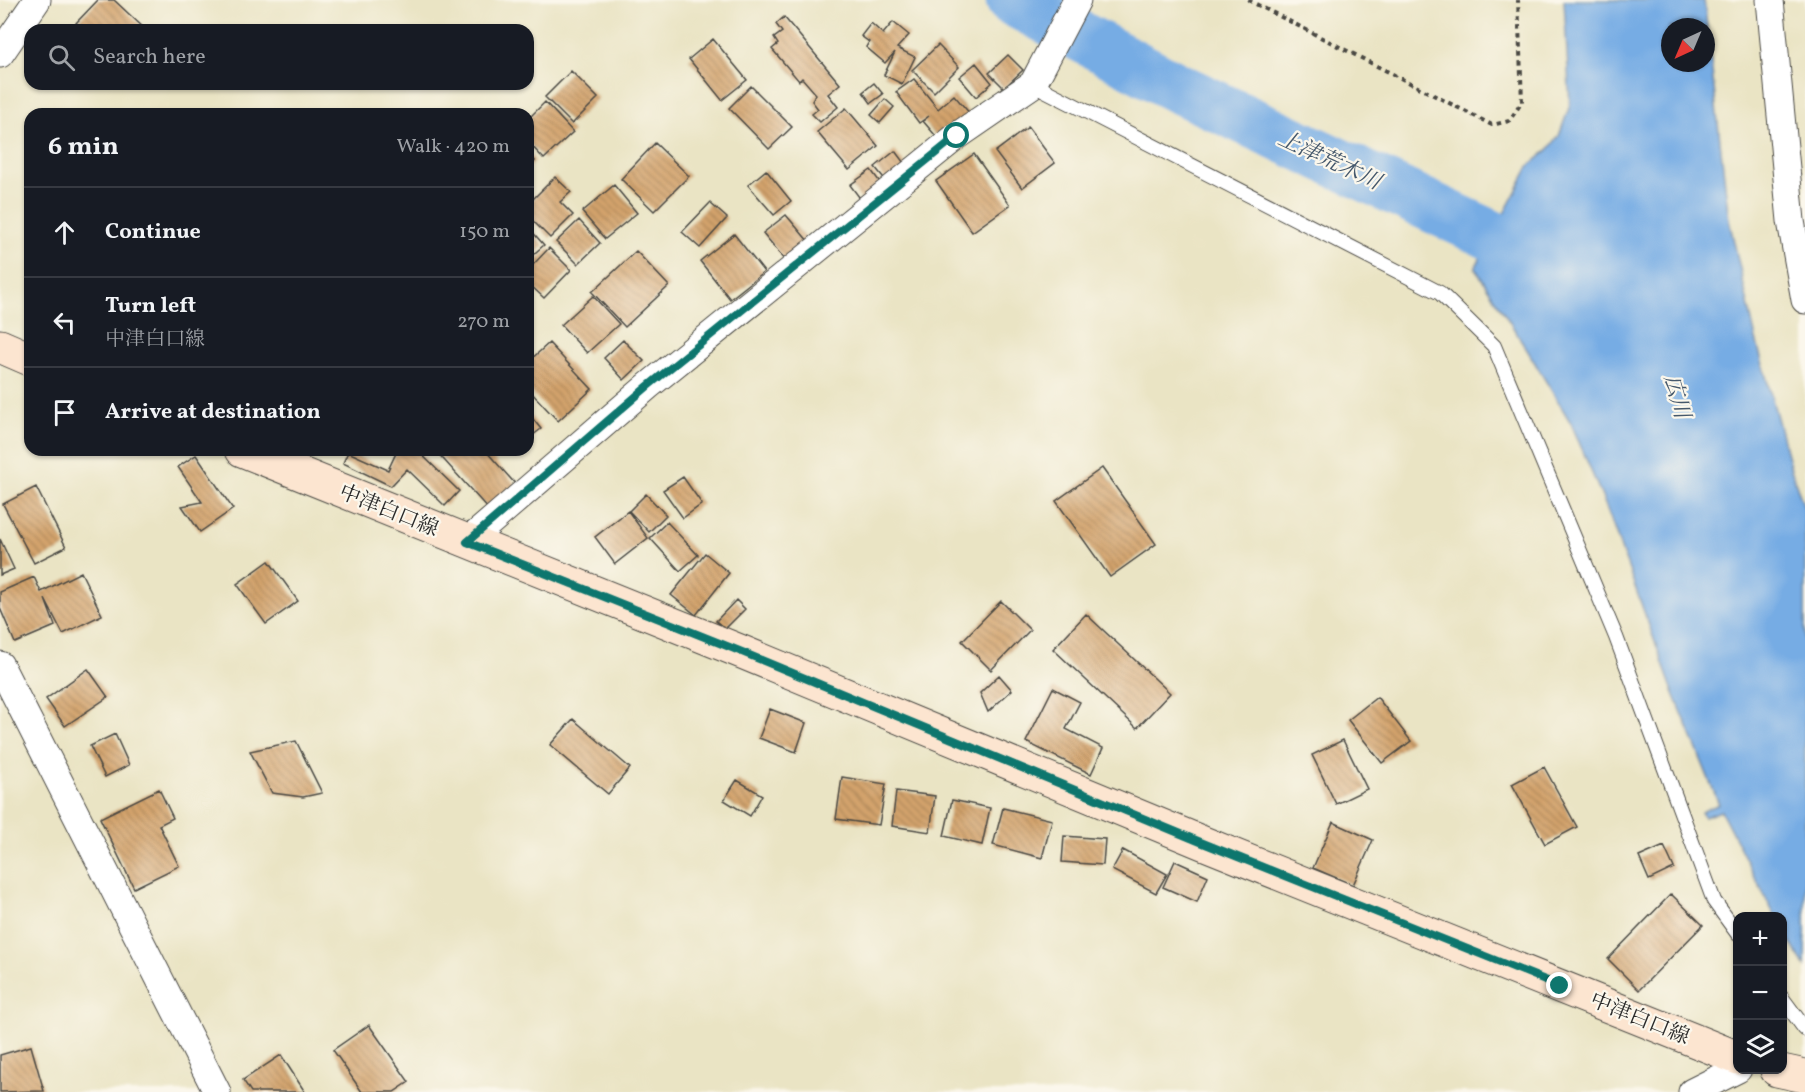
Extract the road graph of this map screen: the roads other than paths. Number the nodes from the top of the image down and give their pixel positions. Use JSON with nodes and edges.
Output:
{"nodes":[{"id":1,"x":37,"y":0,"type":"edge"},
{"id":2,"x":1077,"y":0,"type":"edge"},
{"id":3,"x":1770,"y":0,"type":"edge"},
{"id":4,"x":0,"y":54,"type":"edge"},
{"id":5,"x":1033,"y":84,"type":"junction"},
{"id":6,"x":1798,"y":219,"type":"edge"},
{"id":7,"x":1805,"y":300,"type":"edge"},
{"id":8,"x":0,"y":346,"type":"edge"},
{"id":9,"x":24,"y":356,"type":"edge"},
{"id":10,"x":257,"y":456,"type":"edge"},
{"id":11,"x":467,"y":542,"type":"junction"},
{"id":12,"x":0,"y":665,"type":"edge"},
{"id":13,"x":1733,"y":928,"type":"edge"},
{"id":14,"x":1787,"y":1005,"type":"edge"},
{"id":15,"x":1805,"y":1029,"type":"edge"},
{"id":16,"x":1733,"y":1056,"type":"edge"},
{"id":17,"x":1733,"y":1071,"type":"edge"},
{"id":18,"x":1787,"y":1072,"type":"edge"},
{"id":19,"x":1805,"y":1076,"type":"edge"},
{"id":20,"x":217,"y":1092,"type":"edge"},
{"id":21,"x":1692,"y":1092,"type":"edge"}],
"edges":[{"from":1,"to":4,"type":"street"},
{"from":2,"to":5,"type":"street"},
{"from":3,"to":6,"type":"street"},
{"from":5,"to":11,"type":"street"},
{"from":5,"to":13,"type":"lane"},
{"from":6,"to":7,"type":"street"},
{"from":8,"to":9,"type":"main road"},
{"from":10,"to":11,"type":"main road","name":"中津白口線"},
{"from":11,"to":16,"type":"main road","name":"中津白口線"},
{"from":12,"to":20,"type":"street"},
{"from":14,"to":15,"type":"lane"},
{"from":17,"to":21,"type":"street"},
{"from":18,"to":19,"type":"main road"}]}
